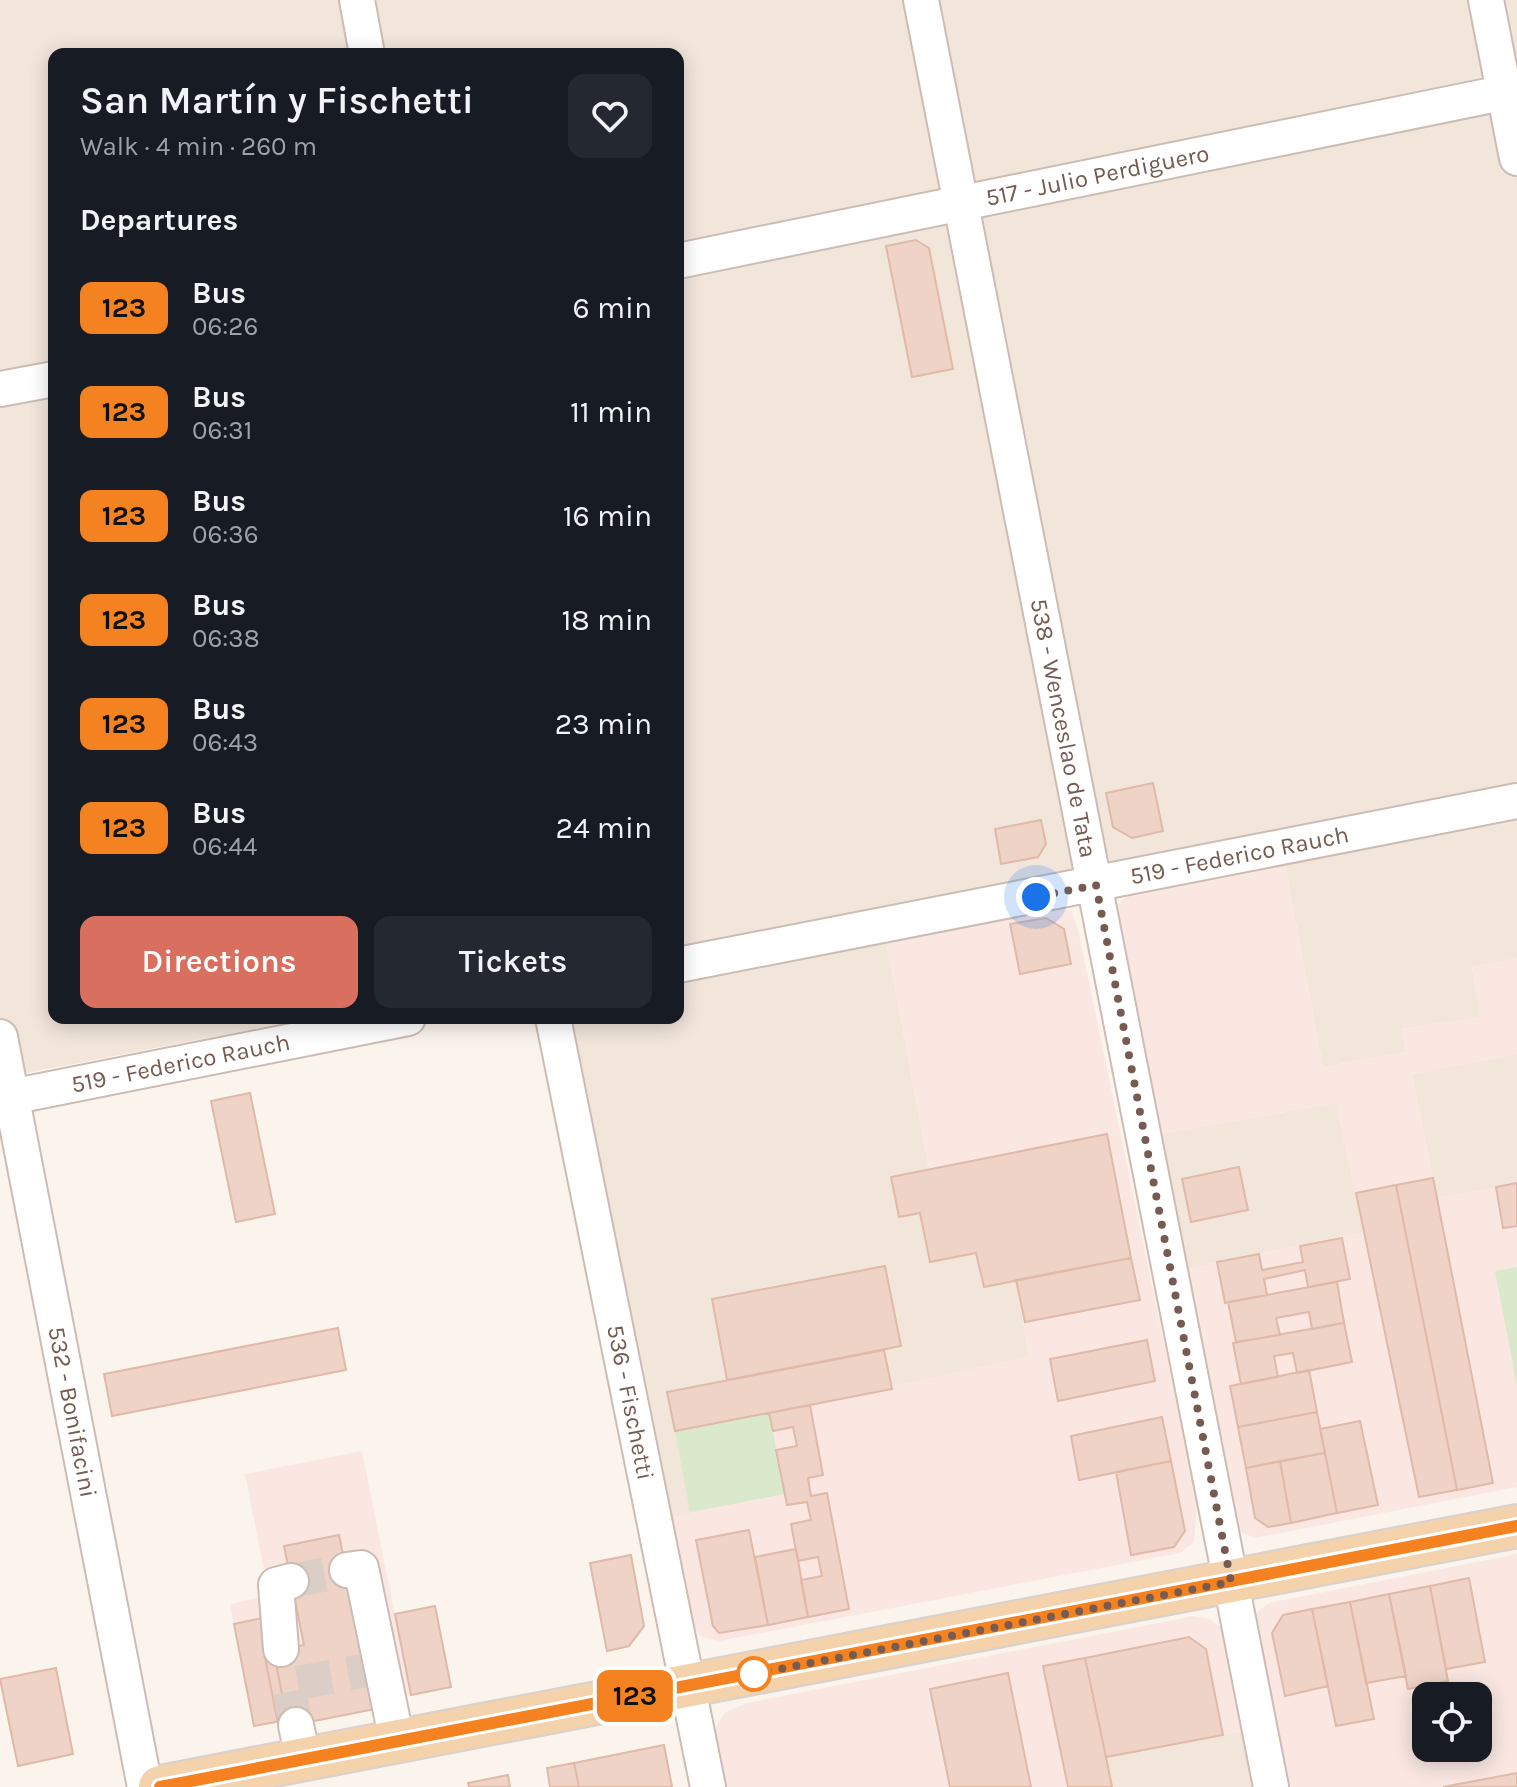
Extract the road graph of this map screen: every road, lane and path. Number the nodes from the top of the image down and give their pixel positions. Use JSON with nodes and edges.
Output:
{"nodes":[{"id":1,"x":357,"y":0,"type":"edge"},
{"id":2,"x":921,"y":0,"type":"edge"},
{"id":3,"x":1486,"y":0,"type":"edge"},
{"id":4,"x":366,"y":48,"type":"edge"},
{"id":5,"x":1511,"y":92,"type":"edge"},
{"id":6,"x":1517,"y":158,"type":"edge"},
{"id":7,"x":961,"y":206,"type":"junction"},
{"id":8,"x":684,"y":260,"type":"edge"},
{"id":9,"x":48,"y":380,"type":"edge"},
{"id":10,"x":0,"y":389,"type":"edge"},
{"id":11,"x":1517,"y":801,"type":"edge"},
{"id":12,"x":1096,"y":885,"type":"junction"},
{"id":13,"x":684,"y":964,"type":"edge"},
{"id":14,"x":378,"y":1024,"type":"edge"},
{"id":15,"x":554,"y":1024,"type":"edge"},
{"id":16,"x":0,"y":1037,"type":"edge"},
{"id":17,"x":6,"y":1098,"type":"edge"},
{"id":18,"x":1517,"y":1526,"type":"edge"},
{"id":19,"x":347,"y":1570,"type":"dead end"},
{"id":20,"x":291,"y":1581,"type":"dead end"},
{"id":21,"x":1231,"y":1582,"type":"junction"},
{"id":22,"x":281,"y":1649,"type":"dead end"},
{"id":23,"x":688,"y":1687,"type":"junction"},
{"id":24,"x":397,"y":1741,"type":"junction"},
{"id":25,"x":145,"y":1787,"type":"edge"},
{"id":26,"x":160,"y":1787,"type":"edge"},
{"id":27,"x":708,"y":1787,"type":"edge"},
{"id":28,"x":1271,"y":1787,"type":"edge"}],
"edges":[{"from":1,"to":4,"type":"street"},
{"from":2,"to":7,"type":"street","name":"538 - Wenceslao de Tata"},
{"from":3,"to":5,"type":"street"},
{"from":5,"to":6,"type":"street"},
{"from":5,"to":7,"type":"street","name":"517 - Julio Perdiguero"},
{"from":7,"to":8,"type":"street","name":"517 - Julio Perdiguero"},
{"from":7,"to":12,"type":"street","name":"538 - Wenceslao de Tata"},
{"from":9,"to":10,"type":"street"},
{"from":11,"to":12,"type":"street","name":"519 - Federico Rauch"},
{"from":12,"to":13,"type":"street","name":"519 - Federico Rauch"},
{"from":12,"to":21,"type":"street","name":"538 - Wenceslao de Tata"},
{"from":14,"to":17,"type":"street","name":"519 - Federico Rauch"},
{"from":15,"to":23,"type":"street","name":"536 - Fischetti"},
{"from":16,"to":17,"type":"street","name":"532 - Bonifacini"},
{"from":17,"to":25,"type":"street","name":"532 - Bonifacini"},
{"from":18,"to":21,"type":"main road"},
{"from":19,"to":24,"type":"street"},
{"from":20,"to":22,"type":"street"},
{"from":21,"to":23,"type":"main road"},
{"from":21,"to":28,"type":"street","name":"538 - Wenceslao de Tata"},
{"from":23,"to":24,"type":"main road"},
{"from":23,"to":27,"type":"street","name":"536 - Fischetti"},
{"from":24,"to":26,"type":"main road"}]}
